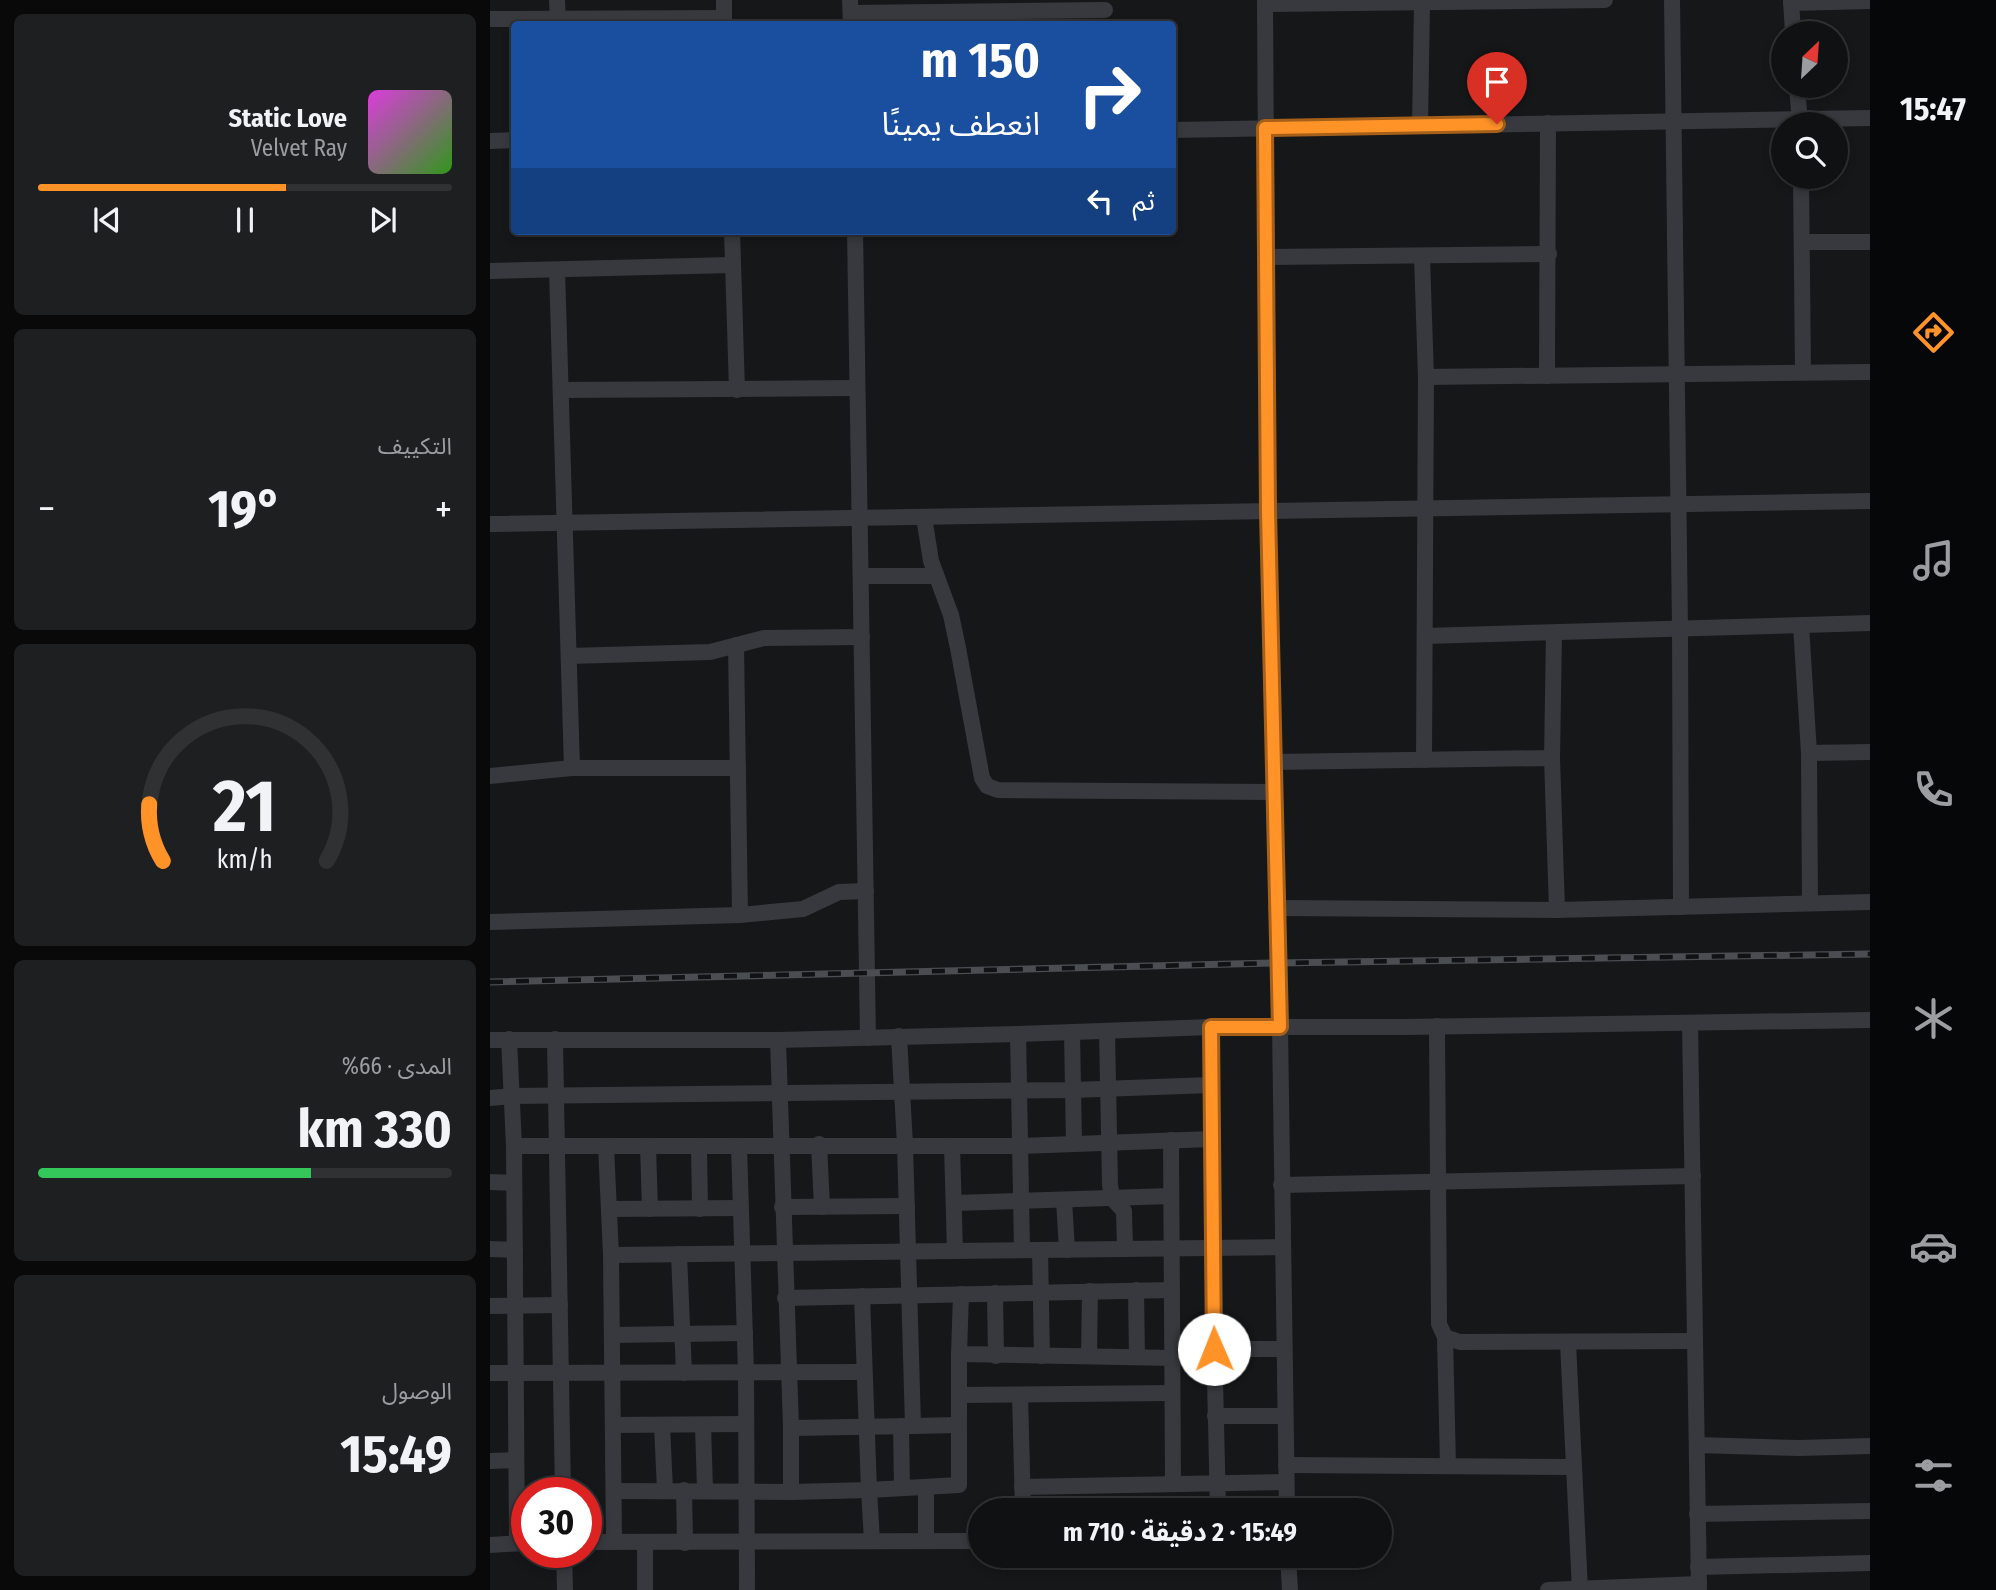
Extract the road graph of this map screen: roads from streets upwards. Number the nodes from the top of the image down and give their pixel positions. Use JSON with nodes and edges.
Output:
{"nodes":[{"id":1,"x":557,"y":0,"type":"edge"},
{"id":2,"x":724,"y":0,"type":"edge"},
{"id":3,"x":1605,"y":0,"type":"edge"},
{"id":4,"x":1672,"y":0,"type":"edge"},
{"id":5,"x":1484,"y":1,"type":"edge"},
{"id":6,"x":1870,"y":1,"type":"edge"},
{"id":7,"x":1265,"y":2,"type":"edge"},
{"id":8,"x":1791,"y":2,"type":"edge"},
{"id":9,"x":1422,"y":4,"type":"junction"},
{"id":10,"x":979,"y":6,"type":"edge"},
{"id":11,"x":1105,"y":12,"type":"edge"},
{"id":12,"x":851,"y":13,"type":"edge"},
{"id":13,"x":490,"y":19,"type":"edge"},
{"id":14,"x":558,"y":20,"type":"junction"},
{"id":15,"x":724,"y":21,"type":"edge"},
{"id":16,"x":1792,"y":21,"type":"edge"},
{"id":17,"x":1870,"y":118,"type":"edge"},
{"id":18,"x":1848,"y":119,"type":"edge"},
{"id":19,"x":1674,"y":121,"type":"junction"},
{"id":20,"x":1771,"y":122,"type":"edge"},
{"id":21,"x":1548,"y":123,"type":"junction"},
{"id":22,"x":1420,"y":125,"type":"junction"},
{"id":23,"x":1265,"y":128,"type":"junction"},
{"id":24,"x":1176,"y":130,"type":"edge"},
{"id":25,"x":511,"y":140,"type":"edge"},
{"id":26,"x":490,"y":141,"type":"edge"},
{"id":27,"x":1801,"y":189,"type":"edge"},
{"id":28,"x":732,"y":235,"type":"edge"},
{"id":29,"x":855,"y":235,"type":"edge"},
{"id":30,"x":1803,"y":242,"type":"junction"},
{"id":31,"x":1870,"y":242,"type":"edge"},
{"id":32,"x":1549,"y":254,"type":"junction"},
{"id":33,"x":1267,"y":257,"type":"junction"},
{"id":34,"x":1422,"y":257,"type":"junction"},
{"id":35,"x":732,"y":265,"type":"junction"},
{"id":36,"x":558,"y":270,"type":"junction"},
{"id":37,"x":490,"y":271,"type":"edge"},
{"id":38,"x":1803,"y":372,"type":"junction"},
{"id":39,"x":1870,"y":372,"type":"edge"},
{"id":40,"x":1677,"y":373,"type":"junction"},
{"id":41,"x":1547,"y":376,"type":"junction"},
{"id":42,"x":1426,"y":377,"type":"junction"},
{"id":43,"x":858,"y":388,"type":"junction"},
{"id":44,"x":561,"y":390,"type":"junction"},
{"id":45,"x":737,"y":390,"type":"junction"},
{"id":46,"x":1870,"y":500,"type":"edge"},
{"id":47,"x":1679,"y":504,"type":"junction"},
{"id":48,"x":1426,"y":508,"type":"junction"},
{"id":49,"x":1268,"y":511,"type":"junction"},
{"id":50,"x":924,"y":517,"type":"junction"},
{"id":51,"x":860,"y":518,"type":"junction"},
{"id":52,"x":565,"y":523,"type":"junction"},
{"id":53,"x":490,"y":524,"type":"edge"},
{"id":54,"x":861,"y":576,"type":"junction"},
{"id":55,"x":936,"y":576,"type":"junction"},
{"id":56,"x":1870,"y":623,"type":"edge"},
{"id":57,"x":1801,"y":625,"type":"junction"},
{"id":58,"x":1680,"y":628,"type":"junction"},
{"id":59,"x":1554,"y":634,"type":"junction"},
{"id":60,"x":1425,"y":636,"type":"junction"},
{"id":61,"x":862,"y":637,"type":"junction"},
{"id":62,"x":736,"y":645,"type":"junction"},
{"id":63,"x":569,"y":656,"type":"junction"},
{"id":64,"x":1870,"y":752,"type":"edge"},
{"id":65,"x":1809,"y":753,"type":"junction"},
{"id":66,"x":1552,"y":758,"type":"junction"},
{"id":67,"x":1424,"y":760,"type":"junction"},
{"id":68,"x":1273,"y":762,"type":"junction"},
{"id":69,"x":572,"y":768,"type":"junction"},
{"id":70,"x":738,"y":768,"type":"junction"},
{"id":71,"x":490,"y":776,"type":"edge"},
{"id":72,"x":1273,"y":792,"type":"junction"},
{"id":73,"x":866,"y":891,"type":"junction"},
{"id":74,"x":1810,"y":902,"type":"junction"},
{"id":75,"x":1870,"y":902,"type":"edge"},
{"id":76,"x":1681,"y":907,"type":"junction"},
{"id":77,"x":1276,"y":908,"type":"junction"},
{"id":78,"x":1557,"y":910,"type":"junction"},
{"id":79,"x":740,"y":915,"type":"junction"},
{"id":80,"x":490,"y":922,"type":"edge"},
{"id":81,"x":1870,"y":1020,"type":"edge"},
{"id":82,"x":1690,"y":1023,"type":"junction"},
{"id":83,"x":1437,"y":1026,"type":"junction"},
{"id":84,"x":1211,"y":1027,"type":"junction"},
{"id":85,"x":1280,"y":1027,"type":"junction"},
{"id":86,"x":1107,"y":1031,"type":"junction"},
{"id":87,"x":1072,"y":1032,"type":"junction"},
{"id":88,"x":1018,"y":1034,"type":"junction"},
{"id":89,"x":900,"y":1036,"type":"junction"},
{"id":90,"x":867,"y":1038,"type":"junction"},
{"id":91,"x":509,"y":1039,"type":"junction"},
{"id":92,"x":555,"y":1039,"type":"junction"},
{"id":93,"x":490,"y":1040,"type":"edge"},
{"id":94,"x":778,"y":1040,"type":"junction"},
{"id":95,"x":1211,"y":1085,"type":"junction"},
{"id":96,"x":1108,"y":1088,"type":"junction"},
{"id":97,"x":1019,"y":1090,"type":"junction"},
{"id":98,"x":1073,"y":1090,"type":"junction"},
{"id":99,"x":902,"y":1091,"type":"junction"},
{"id":100,"x":779,"y":1094,"type":"junction"},
{"id":101,"x":512,"y":1096,"type":"junction"},
{"id":102,"x":557,"y":1096,"type":"junction"},
{"id":103,"x":490,"y":1098,"type":"edge"},
{"id":104,"x":1212,"y":1139,"type":"junction"},
{"id":105,"x":1171,"y":1140,"type":"junction"},
{"id":106,"x":1110,"y":1142,"type":"junction"},
{"id":107,"x":819,"y":1144,"type":"junction"},
{"id":108,"x":1074,"y":1144,"type":"junction"},
{"id":109,"x":905,"y":1145,"type":"junction"},
{"id":110,"x":514,"y":1146,"type":"junction"},
{"id":111,"x":558,"y":1146,"type":"junction"},
{"id":112,"x":606,"y":1146,"type":"junction"},
{"id":113,"x":648,"y":1146,"type":"junction"},
{"id":114,"x":699,"y":1146,"type":"junction"},
{"id":115,"x":739,"y":1146,"type":"junction"},
{"id":116,"x":780,"y":1146,"type":"junction"},
{"id":117,"x":952,"y":1146,"type":"junction"},
{"id":118,"x":1020,"y":1146,"type":"junction"},
{"id":119,"x":1693,"y":1177,"type":"junction"},
{"id":120,"x":490,"y":1182,"type":"edge"},
{"id":121,"x":514,"y":1183,"type":"junction"},
{"id":122,"x":1438,"y":1183,"type":"junction"},
{"id":123,"x":1281,"y":1185,"type":"junction"},
{"id":124,"x":1171,"y":1196,"type":"junction"},
{"id":125,"x":1112,"y":1198,"type":"junction"},
{"id":126,"x":1064,"y":1200,"type":"junction"},
{"id":127,"x":1022,"y":1201,"type":"junction"},
{"id":128,"x":954,"y":1203,"type":"junction"},
{"id":129,"x":907,"y":1206,"type":"junction"},
{"id":130,"x":782,"y":1207,"type":"junction"},
{"id":131,"x":822,"y":1207,"type":"junction"},
{"id":132,"x":740,"y":1208,"type":"junction"},
{"id":133,"x":609,"y":1209,"type":"junction"},
{"id":134,"x":650,"y":1209,"type":"junction"},
{"id":135,"x":700,"y":1209,"type":"junction"},
{"id":136,"x":1283,"y":1247,"type":"junction"},
{"id":137,"x":1171,"y":1248,"type":"junction"},
{"id":138,"x":1212,"y":1248,"type":"junction"},
{"id":139,"x":490,"y":1249,"type":"edge"},
{"id":140,"x":1125,"y":1249,"type":"junction"},
{"id":141,"x":515,"y":1250,"type":"junction"},
{"id":142,"x":1021,"y":1250,"type":"junction"},
{"id":143,"x":1040,"y":1250,"type":"junction"},
{"id":144,"x":1067,"y":1250,"type":"junction"},
{"id":145,"x":956,"y":1251,"type":"junction"},
{"id":146,"x":909,"y":1252,"type":"junction"},
{"id":147,"x":785,"y":1253,"type":"junction"},
{"id":148,"x":679,"y":1254,"type":"junction"},
{"id":149,"x":741,"y":1254,"type":"junction"},
{"id":150,"x":611,"y":1255,"type":"junction"},
{"id":151,"x":1136,"y":1290,"type":"junction"},
{"id":152,"x":1172,"y":1290,"type":"junction"},
{"id":153,"x":1090,"y":1292,"type":"junction"},
{"id":154,"x":995,"y":1293,"type":"junction"},
{"id":155,"x":1041,"y":1293,"type":"junction"},
{"id":156,"x":961,"y":1294,"type":"junction"},
{"id":157,"x":910,"y":1295,"type":"junction"},
{"id":158,"x":862,"y":1296,"type":"junction"},
{"id":159,"x":785,"y":1297,"type":"junction"},
{"id":160,"x":560,"y":1305,"type":"junction"},
{"id":161,"x":490,"y":1306,"type":"edge"},
{"id":162,"x":515,"y":1306,"type":"junction"},
{"id":163,"x":745,"y":1333,"type":"junction"},
{"id":164,"x":682,"y":1334,"type":"junction"},
{"id":165,"x":612,"y":1335,"type":"junction"},
{"id":166,"x":1445,"y":1337,"type":"junction"},
{"id":167,"x":1695,"y":1341,"type":"junction"},
{"id":168,"x":1568,"y":1343,"type":"junction"},
{"id":169,"x":1214,"y":1349,"type":"junction"},
{"id":170,"x":1284,"y":1349,"type":"junction"},
{"id":171,"x":959,"y":1354,"type":"junction"},
{"id":172,"x":996,"y":1356,"type":"junction"},
{"id":173,"x":1042,"y":1356,"type":"junction"},
{"id":174,"x":1089,"y":1356,"type":"junction"},
{"id":175,"x":1137,"y":1357,"type":"junction"},
{"id":176,"x":1172,"y":1357,"type":"junction"},
{"id":177,"x":561,"y":1372,"type":"junction"},
{"id":178,"x":746,"y":1372,"type":"junction"},
{"id":179,"x":789,"y":1372,"type":"junction"},
{"id":180,"x":864,"y":1372,"type":"junction"},
{"id":181,"x":490,"y":1373,"type":"edge"},
{"id":182,"x":516,"y":1373,"type":"junction"},
{"id":183,"x":613,"y":1373,"type":"junction"},
{"id":184,"x":684,"y":1373,"type":"junction"},
{"id":185,"x":1172,"y":1393,"type":"junction"},
{"id":186,"x":959,"y":1395,"type":"junction"},
{"id":187,"x":1020,"y":1395,"type":"junction"},
{"id":188,"x":1215,"y":1416,"type":"junction"},
{"id":189,"x":1284,"y":1416,"type":"junction"},
{"id":190,"x":746,"y":1424,"type":"junction"},
{"id":191,"x":614,"y":1425,"type":"junction"},
{"id":192,"x":959,"y":1425,"type":"junction"},
{"id":193,"x":663,"y":1426,"type":"junction"},
{"id":194,"x":703,"y":1426,"type":"junction"},
{"id":195,"x":907,"y":1426,"type":"junction"},
{"id":196,"x":867,"y":1427,"type":"junction"},
{"id":197,"x":791,"y":1428,"type":"junction"},
{"id":198,"x":1697,"y":1446,"type":"junction"},
{"id":199,"x":1870,"y":1446,"type":"edge"},
{"id":200,"x":516,"y":1460,"type":"junction"},
{"id":201,"x":490,"y":1461,"type":"edge"},
{"id":202,"x":1448,"y":1466,"type":"junction"},
{"id":203,"x":1574,"y":1466,"type":"junction"},
{"id":204,"x":1286,"y":1473,"type":"junction"},
{"id":205,"x":517,"y":1477,"type":"edge"},
{"id":206,"x":563,"y":1477,"type":"edge"},
{"id":207,"x":1218,"y":1483,"type":"junction"},
{"id":208,"x":1173,"y":1484,"type":"junction"},
{"id":209,"x":926,"y":1487,"type":"junction"},
{"id":210,"x":1022,"y":1487,"type":"junction"},
{"id":211,"x":902,"y":1488,"type":"junction"},
{"id":212,"x":665,"y":1490,"type":"junction"},
{"id":213,"x":684,"y":1490,"type":"junction"},
{"id":214,"x":705,"y":1490,"type":"junction"},
{"id":215,"x":869,"y":1490,"type":"junction"},
{"id":216,"x":614,"y":1491,"type":"junction"},
{"id":217,"x":747,"y":1491,"type":"junction"},
{"id":218,"x":791,"y":1492,"type":"junction"},
{"id":219,"x":1022,"y":1498,"type":"edge"},
{"id":220,"x":1218,"y":1498,"type":"edge"},
{"id":221,"x":1287,"y":1498,"type":"edge"},
{"id":222,"x":1870,"y":1511,"type":"edge"},
{"id":223,"x":1697,"y":1514,"type":"junction"},
{"id":224,"x":872,"y":1541,"type":"junction"},
{"id":225,"x":926,"y":1541,"type":"junction"},
{"id":226,"x":968,"y":1541,"type":"edge"},
{"id":227,"x":602,"y":1542,"type":"edge"},
{"id":228,"x":614,"y":1542,"type":"junction"},
{"id":229,"x":645,"y":1542,"type":"junction"},
{"id":230,"x":685,"y":1542,"type":"junction"},
{"id":231,"x":748,"y":1543,"type":"junction"},
{"id":232,"x":511,"y":1544,"type":"edge"},
{"id":233,"x":490,"y":1545,"type":"edge"},
{"id":234,"x":1870,"y":1563,"type":"edge"},
{"id":235,"x":1698,"y":1567,"type":"junction"},
{"id":236,"x":564,"y":1568,"type":"edge"},
{"id":237,"x":1289,"y":1568,"type":"edge"},
{"id":238,"x":1699,"y":1587,"type":"edge"},
{"id":239,"x":565,"y":1590,"type":"edge"},
{"id":240,"x":645,"y":1590,"type":"edge"},
{"id":241,"x":747,"y":1590,"type":"edge"},
{"id":242,"x":1290,"y":1590,"type":"edge"},
{"id":243,"x":1548,"y":1590,"type":"edge"},
{"id":244,"x":1580,"y":1590,"type":"edge"}],
"edges":[{"from":1,"to":14,"type":"street"},
{"from":2,"to":15,"type":"street"},
{"from":3,"to":5,"type":"street"},
{"from":4,"to":19,"type":"street"},
{"from":5,"to":9,"type":"street"},
{"from":6,"to":8,"type":"street"},
{"from":7,"to":9,"type":"street"},
{"from":7,"to":23,"type":"street"},
{"from":8,"to":16,"type":"street"},
{"from":9,"to":22,"type":"street"},
{"from":10,"to":11,"type":"street"},
{"from":10,"to":12,"type":"street"},
{"from":13,"to":14,"type":"street"},
{"from":14,"to":15,"type":"street"},
{"from":17,"to":18,"type":"street"},
{"from":19,"to":20,"type":"street"},
{"from":19,"to":21,"type":"street"},
{"from":19,"to":40,"type":"street"},
{"from":21,"to":22,"type":"street"},
{"from":21,"to":32,"type":"street"},
{"from":22,"to":23,"type":"street"},
{"from":23,"to":24,"type":"street"},
{"from":23,"to":33,"type":"street"},
{"from":25,"to":26,"type":"street"},
{"from":27,"to":30,"type":"street"},
{"from":28,"to":35,"type":"street"},
{"from":29,"to":43,"type":"street"},
{"from":30,"to":31,"type":"street"},
{"from":30,"to":38,"type":"street"},
{"from":32,"to":34,"type":"street"},
{"from":32,"to":41,"type":"street"},
{"from":33,"to":34,"type":"street"},
{"from":33,"to":49,"type":"street"},
{"from":34,"to":42,"type":"street"},
{"from":35,"to":36,"type":"street"},
{"from":35,"to":45,"type":"street"},
{"from":36,"to":37,"type":"street"},
{"from":36,"to":44,"type":"street"},
{"from":38,"to":39,"type":"street"},
{"from":38,"to":40,"type":"street"},
{"from":40,"to":41,"type":"street"},
{"from":40,"to":47,"type":"street"},
{"from":41,"to":42,"type":"street"},
{"from":42,"to":48,"type":"street"},
{"from":43,"to":45,"type":"street"},
{"from":43,"to":51,"type":"street"},
{"from":44,"to":45,"type":"street"},
{"from":44,"to":52,"type":"street"},
{"from":46,"to":47,"type":"street"},
{"from":47,"to":48,"type":"street"},
{"from":47,"to":58,"type":"street"},
{"from":48,"to":49,"type":"street"},
{"from":48,"to":60,"type":"street"},
{"from":49,"to":50,"type":"street"},
{"from":49,"to":68,"type":"street"},
{"from":50,"to":51,"type":"street"},
{"from":50,"to":55,"type":"street"},
{"from":51,"to":52,"type":"street"},
{"from":51,"to":54,"type":"street"},
{"from":52,"to":53,"type":"street"},
{"from":52,"to":63,"type":"street"},
{"from":54,"to":55,"type":"street"},
{"from":54,"to":61,"type":"street"},
{"from":55,"to":72,"type":"street"},
{"from":56,"to":57,"type":"street"},
{"from":57,"to":58,"type":"street"},
{"from":57,"to":65,"type":"street"},
{"from":58,"to":59,"type":"street"},
{"from":58,"to":76,"type":"street"},
{"from":59,"to":60,"type":"street"},
{"from":59,"to":66,"type":"street"},
{"from":60,"to":67,"type":"street"},
{"from":61,"to":62,"type":"street"},
{"from":61,"to":73,"type":"street"},
{"from":62,"to":63,"type":"street"},
{"from":62,"to":70,"type":"street"},
{"from":63,"to":69,"type":"street"},
{"from":64,"to":65,"type":"street"},
{"from":65,"to":74,"type":"street"},
{"from":66,"to":67,"type":"street"},
{"from":66,"to":78,"type":"street"},
{"from":67,"to":68,"type":"street"},
{"from":68,"to":72,"type":"street"},
{"from":69,"to":70,"type":"street"},
{"from":69,"to":71,"type":"street"},
{"from":70,"to":79,"type":"street"},
{"from":72,"to":77,"type":"street"},
{"from":73,"to":79,"type":"street"},
{"from":73,"to":90,"type":"street"},
{"from":74,"to":75,"type":"street"},
{"from":74,"to":76,"type":"street"},
{"from":76,"to":78,"type":"street"},
{"from":77,"to":78,"type":"street"},
{"from":77,"to":85,"type":"street"},
{"from":79,"to":80,"type":"street"},
{"from":81,"to":82,"type":"street"},
{"from":82,"to":83,"type":"street"},
{"from":82,"to":119,"type":"street"},
{"from":83,"to":85,"type":"street"},
{"from":83,"to":122,"type":"street"},
{"from":84,"to":85,"type":"street"},
{"from":84,"to":86,"type":"street"},
{"from":84,"to":95,"type":"street"},
{"from":85,"to":123,"type":"street"},
{"from":86,"to":87,"type":"street"},
{"from":86,"to":96,"type":"street"},
{"from":87,"to":88,"type":"street"},
{"from":87,"to":98,"type":"street"},
{"from":88,"to":89,"type":"street"},
{"from":88,"to":97,"type":"street"},
{"from":89,"to":90,"type":"street"},
{"from":89,"to":99,"type":"street"},
{"from":90,"to":94,"type":"street"},
{"from":91,"to":92,"type":"street"},
{"from":91,"to":93,"type":"street"},
{"from":91,"to":101,"type":"street"},
{"from":92,"to":94,"type":"street"},
{"from":92,"to":102,"type":"street"},
{"from":94,"to":100,"type":"street"},
{"from":95,"to":96,"type":"street"},
{"from":95,"to":104,"type":"street"},
{"from":96,"to":98,"type":"street"},
{"from":96,"to":106,"type":"street"},
{"from":97,"to":98,"type":"street"},
{"from":97,"to":99,"type":"street"},
{"from":97,"to":118,"type":"street"},
{"from":98,"to":108,"type":"street"},
{"from":99,"to":100,"type":"street"},
{"from":99,"to":109,"type":"street"},
{"from":100,"to":102,"type":"street"},
{"from":100,"to":116,"type":"street"},
{"from":101,"to":102,"type":"street"},
{"from":101,"to":103,"type":"street"},
{"from":101,"to":110,"type":"street"},
{"from":102,"to":111,"type":"street"},
{"from":104,"to":105,"type":"street"},
{"from":104,"to":138,"type":"street"},
{"from":105,"to":106,"type":"street"},
{"from":105,"to":124,"type":"street"},
{"from":106,"to":108,"type":"street"},
{"from":106,"to":125,"type":"street"},
{"from":107,"to":109,"type":"street"},
{"from":107,"to":116,"type":"street"},
{"from":107,"to":131,"type":"street"},
{"from":108,"to":118,"type":"street"},
{"from":109,"to":117,"type":"street"},
{"from":109,"to":129,"type":"street"},
{"from":110,"to":111,"type":"street"},
{"from":110,"to":121,"type":"street"},
{"from":111,"to":112,"type":"street"},
{"from":111,"to":160,"type":"street"},
{"from":112,"to":113,"type":"street"},
{"from":112,"to":133,"type":"street"},
{"from":113,"to":114,"type":"street"},
{"from":113,"to":134,"type":"street"},
{"from":114,"to":115,"type":"street"},
{"from":114,"to":135,"type":"street"},
{"from":115,"to":116,"type":"street"},
{"from":115,"to":132,"type":"street"},
{"from":116,"to":130,"type":"street"},
{"from":117,"to":118,"type":"street"},
{"from":117,"to":128,"type":"street"},
{"from":118,"to":127,"type":"street"},
{"from":119,"to":122,"type":"street"},
{"from":119,"to":167,"type":"street"},
{"from":120,"to":121,"type":"street"},
{"from":121,"to":141,"type":"street"},
{"from":122,"to":123,"type":"street"},
{"from":122,"to":166,"type":"street"},
{"from":123,"to":136,"type":"street"},
{"from":124,"to":125,"type":"street"},
{"from":124,"to":137,"type":"street"},
{"from":125,"to":126,"type":"street"},
{"from":125,"to":140,"type":"street"},
{"from":126,"to":127,"type":"street"},
{"from":126,"to":144,"type":"street"},
{"from":127,"to":128,"type":"street"},
{"from":127,"to":142,"type":"street"},
{"from":128,"to":145,"type":"street"},
{"from":129,"to":131,"type":"street"},
{"from":129,"to":146,"type":"street"},
{"from":130,"to":131,"type":"street"},
{"from":130,"to":147,"type":"street"},
{"from":132,"to":135,"type":"street"},
{"from":132,"to":149,"type":"street"},
{"from":133,"to":134,"type":"street"},
{"from":133,"to":150,"type":"street"},
{"from":134,"to":135,"type":"street"},
{"from":136,"to":138,"type":"street"},
{"from":136,"to":170,"type":"street"},
{"from":137,"to":138,"type":"street"},
{"from":137,"to":140,"type":"street"},
{"from":137,"to":152,"type":"street"},
{"from":138,"to":169,"type":"street"},
{"from":139,"to":141,"type":"street"},
{"from":140,"to":144,"type":"street"},
{"from":141,"to":162,"type":"street"},
{"from":142,"to":143,"type":"street"},
{"from":142,"to":145,"type":"street"},
{"from":143,"to":144,"type":"street"},
{"from":143,"to":155,"type":"street"},
{"from":145,"to":146,"type":"street"},
{"from":146,"to":147,"type":"street"},
{"from":146,"to":157,"type":"street"},
{"from":147,"to":149,"type":"street"},
{"from":147,"to":159,"type":"street"},
{"from":148,"to":149,"type":"street"},
{"from":148,"to":150,"type":"street"},
{"from":148,"to":164,"type":"street"},
{"from":149,"to":163,"type":"street"},
{"from":150,"to":165,"type":"street"},
{"from":151,"to":152,"type":"street"},
{"from":151,"to":153,"type":"street"},
{"from":151,"to":175,"type":"street"},
{"from":152,"to":176,"type":"street"},
{"from":153,"to":155,"type":"street"},
{"from":153,"to":174,"type":"street"},
{"from":154,"to":155,"type":"street"},
{"from":154,"to":156,"type":"street"},
{"from":154,"to":172,"type":"street"},
{"from":155,"to":173,"type":"street"},
{"from":156,"to":157,"type":"street"},
{"from":156,"to":171,"type":"street"},
{"from":157,"to":158,"type":"street"},
{"from":157,"to":195,"type":"street"},
{"from":158,"to":159,"type":"street"},
{"from":158,"to":180,"type":"street"},
{"from":159,"to":179,"type":"street"},
{"from":160,"to":162,"type":"street"},
{"from":160,"to":177,"type":"street"},
{"from":161,"to":162,"type":"street"},
{"from":162,"to":182,"type":"street"},
{"from":163,"to":164,"type":"street"},
{"from":163,"to":178,"type":"street"},
{"from":164,"to":165,"type":"street"},
{"from":164,"to":184,"type":"street"},
{"from":165,"to":183,"type":"street"},
{"from":166,"to":168,"type":"street"},
{"from":166,"to":202,"type":"street"},
{"from":167,"to":168,"type":"street"},
{"from":167,"to":198,"type":"street"},
{"from":168,"to":203,"type":"street"},
{"from":169,"to":170,"type":"street"},
{"from":169,"to":188,"type":"street"},
{"from":170,"to":189,"type":"street"},
{"from":171,"to":172,"type":"street"},
{"from":171,"to":186,"type":"street"},
{"from":172,"to":173,"type":"street"},
{"from":173,"to":174,"type":"street"},
{"from":174,"to":175,"type":"street"},
{"from":175,"to":176,"type":"street"},
{"from":176,"to":185,"type":"street"},
{"from":177,"to":182,"type":"street"},
{"from":177,"to":183,"type":"street"},
{"from":177,"to":206,"type":"street"},
{"from":178,"to":179,"type":"street"},
{"from":178,"to":184,"type":"street"},
{"from":178,"to":190,"type":"street"},
{"from":179,"to":180,"type":"street"},
{"from":179,"to":197,"type":"street"},
{"from":180,"to":196,"type":"street"},
{"from":181,"to":182,"type":"street"},
{"from":182,"to":200,"type":"street"},
{"from":183,"to":184,"type":"street"},
{"from":183,"to":191,"type":"street"},
{"from":185,"to":187,"type":"street"},
{"from":185,"to":208,"type":"street"},
{"from":186,"to":187,"type":"street"},
{"from":186,"to":192,"type":"street"},
{"from":187,"to":210,"type":"street"},
{"from":188,"to":189,"type":"street"},
{"from":188,"to":207,"type":"street"},
{"from":189,"to":204,"type":"street"},
{"from":190,"to":194,"type":"street"},
{"from":190,"to":217,"type":"street"},
{"from":191,"to":193,"type":"street"},
{"from":191,"to":216,"type":"street"},
{"from":192,"to":195,"type":"street"},
{"from":192,"to":209,"type":"street"},
{"from":193,"to":194,"type":"street"},
{"from":193,"to":212,"type":"street"},
{"from":194,"to":214,"type":"street"},
{"from":195,"to":196,"type":"street"},
{"from":195,"to":211,"type":"street"},
{"from":196,"to":197,"type":"street"},
{"from":196,"to":215,"type":"street"},
{"from":197,"to":218,"type":"street"},
{"from":198,"to":199,"type":"street"},
{"from":198,"to":223,"type":"street"},
{"from":200,"to":201,"type":"street"},
{"from":200,"to":205,"type":"street"},
{"from":202,"to":203,"type":"street"},
{"from":202,"to":204,"type":"street"},
{"from":203,"to":244,"type":"street"},
{"from":204,"to":207,"type":"street"},
{"from":204,"to":221,"type":"street"},
{"from":207,"to":208,"type":"street"},
{"from":207,"to":220,"type":"street"},
{"from":208,"to":210,"type":"street"},
{"from":209,"to":211,"type":"street"},
{"from":209,"to":225,"type":"street"},
{"from":210,"to":219,"type":"street"},
{"from":211,"to":215,"type":"street"},
{"from":212,"to":213,"type":"street"},
{"from":212,"to":216,"type":"street"},
{"from":213,"to":214,"type":"street"},
{"from":213,"to":230,"type":"street"},
{"from":214,"to":217,"type":"street"},
{"from":215,"to":218,"type":"street"},
{"from":215,"to":224,"type":"street"},
{"from":216,"to":228,"type":"street"},
{"from":217,"to":218,"type":"street"},
{"from":217,"to":231,"type":"street"},
{"from":222,"to":223,"type":"street"},
{"from":223,"to":235,"type":"street"},
{"from":224,"to":225,"type":"street"},
{"from":224,"to":231,"type":"street"},
{"from":225,"to":226,"type":"street"},
{"from":227,"to":228,"type":"street"},
{"from":228,"to":229,"type":"street"},
{"from":229,"to":230,"type":"street"},
{"from":229,"to":240,"type":"street"},
{"from":230,"to":231,"type":"street"},
{"from":231,"to":241,"type":"street"},
{"from":232,"to":233,"type":"street"},
{"from":234,"to":235,"type":"street"},
{"from":235,"to":238,"type":"street"},
{"from":236,"to":239,"type":"street"},
{"from":237,"to":242,"type":"street"},
{"from":238,"to":244,"type":"street"},
{"from":243,"to":244,"type":"street"}]}
